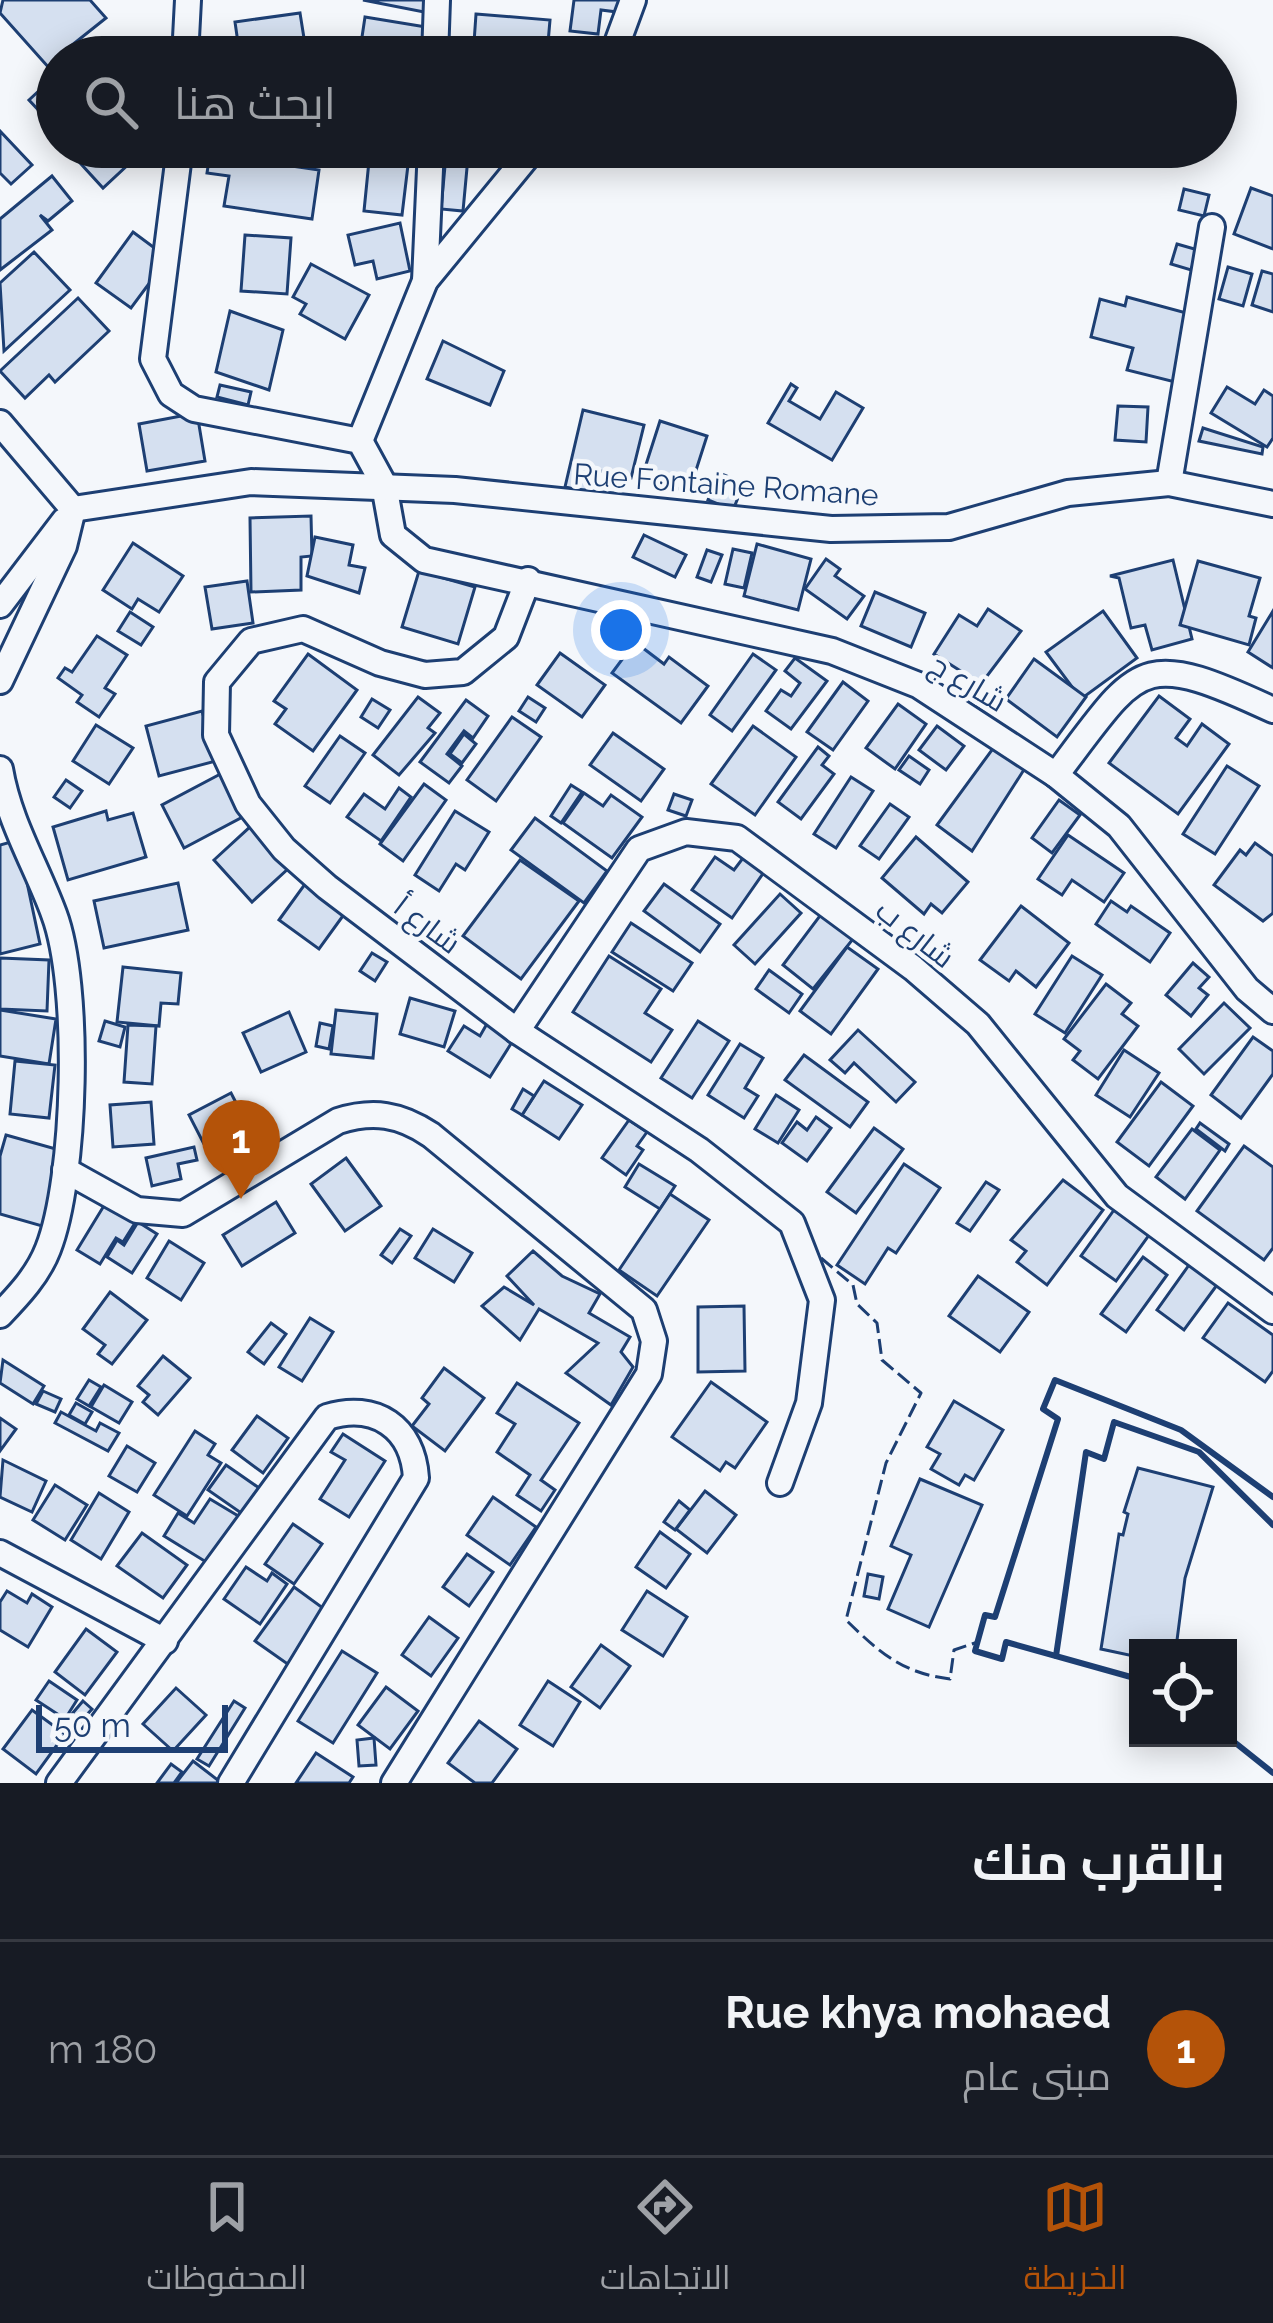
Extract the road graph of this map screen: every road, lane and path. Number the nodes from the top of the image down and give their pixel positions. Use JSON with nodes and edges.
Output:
{"nodes":[{"id":1,"x":188,"y":0,"type":"edge"},
{"id":2,"x":437,"y":0,"type":"edge"},
{"id":3,"x":633,"y":0,"type":"edge"},
{"id":4,"x":186,"y":36,"type":"edge"},
{"id":5,"x":436,"y":36,"type":"edge"},
{"id":6,"x":623,"y":36,"type":"edge"},
{"id":7,"x":179,"y":168,"type":"edge"},
{"id":8,"x":430,"y":168,"type":"edge"},
{"id":9,"x":518,"y":168,"type":"edge"},
{"id":10,"x":1212,"y":227,"type":"dead end"},
{"id":11,"x":425,"y":281,"type":"junction"},
{"id":12,"x":0,"y":423,"type":"edge"},
{"id":13,"x":360,"y":441,"type":"junction"},
{"id":14,"x":1169,"y":483,"type":"junction"},
{"id":15,"x":384,"y":485,"type":"junction"},
{"id":16,"x":1273,"y":504,"type":"edge"},
{"id":17,"x":73,"y":509,"type":"junction"},
{"id":18,"x":528,"y":580,"type":"junction"},
{"id":19,"x":0,"y":605,"type":"edge"},
{"id":20,"x":0,"y":681,"type":"edge"},
{"id":21,"x":1273,"y":710,"type":"edge"},
{"id":22,"x":0,"y":769,"type":"edge"},
{"id":23,"x":1056,"y":775,"type":"junction"},
{"id":24,"x":8,"y":833,"type":"edge"},
{"id":25,"x":1273,"y":1011,"type":"edge"},
{"id":26,"x":517,"y":1031,"type":"junction"},
{"id":27,"x":65,"y":1170,"type":"junction"},
{"id":28,"x":1273,"y":1311,"type":"edge"},
{"id":29,"x":0,"y":1315,"type":"edge"},
{"id":30,"x":780,"y":1483,"type":"dead end"},
{"id":31,"x":0,"y":1553,"type":"edge"},
{"id":32,"x":165,"y":1641,"type":"junction"},
{"id":33,"x":59,"y":1783,"type":"edge"},
{"id":34,"x":231,"y":1783,"type":"edge"},
{"id":35,"x":394,"y":1783,"type":"edge"}],
"edges":[{"from":1,"to":4,"type":"street"},
{"from":2,"to":5,"type":"street"},
{"from":3,"to":6,"type":"street"},
{"from":7,"to":13,"type":"street"},
{"from":8,"to":11,"type":"street"},
{"from":9,"to":11,"type":"street"},
{"from":10,"to":14,"type":"street"},
{"from":11,"to":13,"type":"street"},
{"from":12,"to":17,"type":"street"},
{"from":13,"to":15,"type":"street","name":"شارع ج"},
{"from":14,"to":15,"type":"street","name":"Rue Fontaine Romane"},
{"from":14,"to":16,"type":"street","name":"Rue Fontaine Romane"},
{"from":15,"to":17,"type":"street","name":"Rue Fontaine Romane"},
{"from":15,"to":18,"type":"street","name":"شارع ج"},
{"from":17,"to":19,"type":"street"},
{"from":17,"to":20,"type":"street"},
{"from":18,"to":23,"type":"street","name":"شارع ج"},
{"from":18,"to":26,"type":"street","name":"شارع أ"},
{"from":21,"to":23,"type":"street"},
{"from":22,"to":24,"type":"street"},
{"from":23,"to":25,"type":"street","name":"شارع ج"},
{"from":24,"to":27,"type":"street"},
{"from":26,"to":28,"type":"street","name":"شارع ب"},
{"from":26,"to":30,"type":"street","name":"شارع أ"},
{"from":27,"to":29,"type":"street"},
{"from":27,"to":35,"type":"street"},
{"from":31,"to":32,"type":"street"},
{"from":32,"to":33,"type":"street"},
{"from":32,"to":34,"type":"street"}]}
